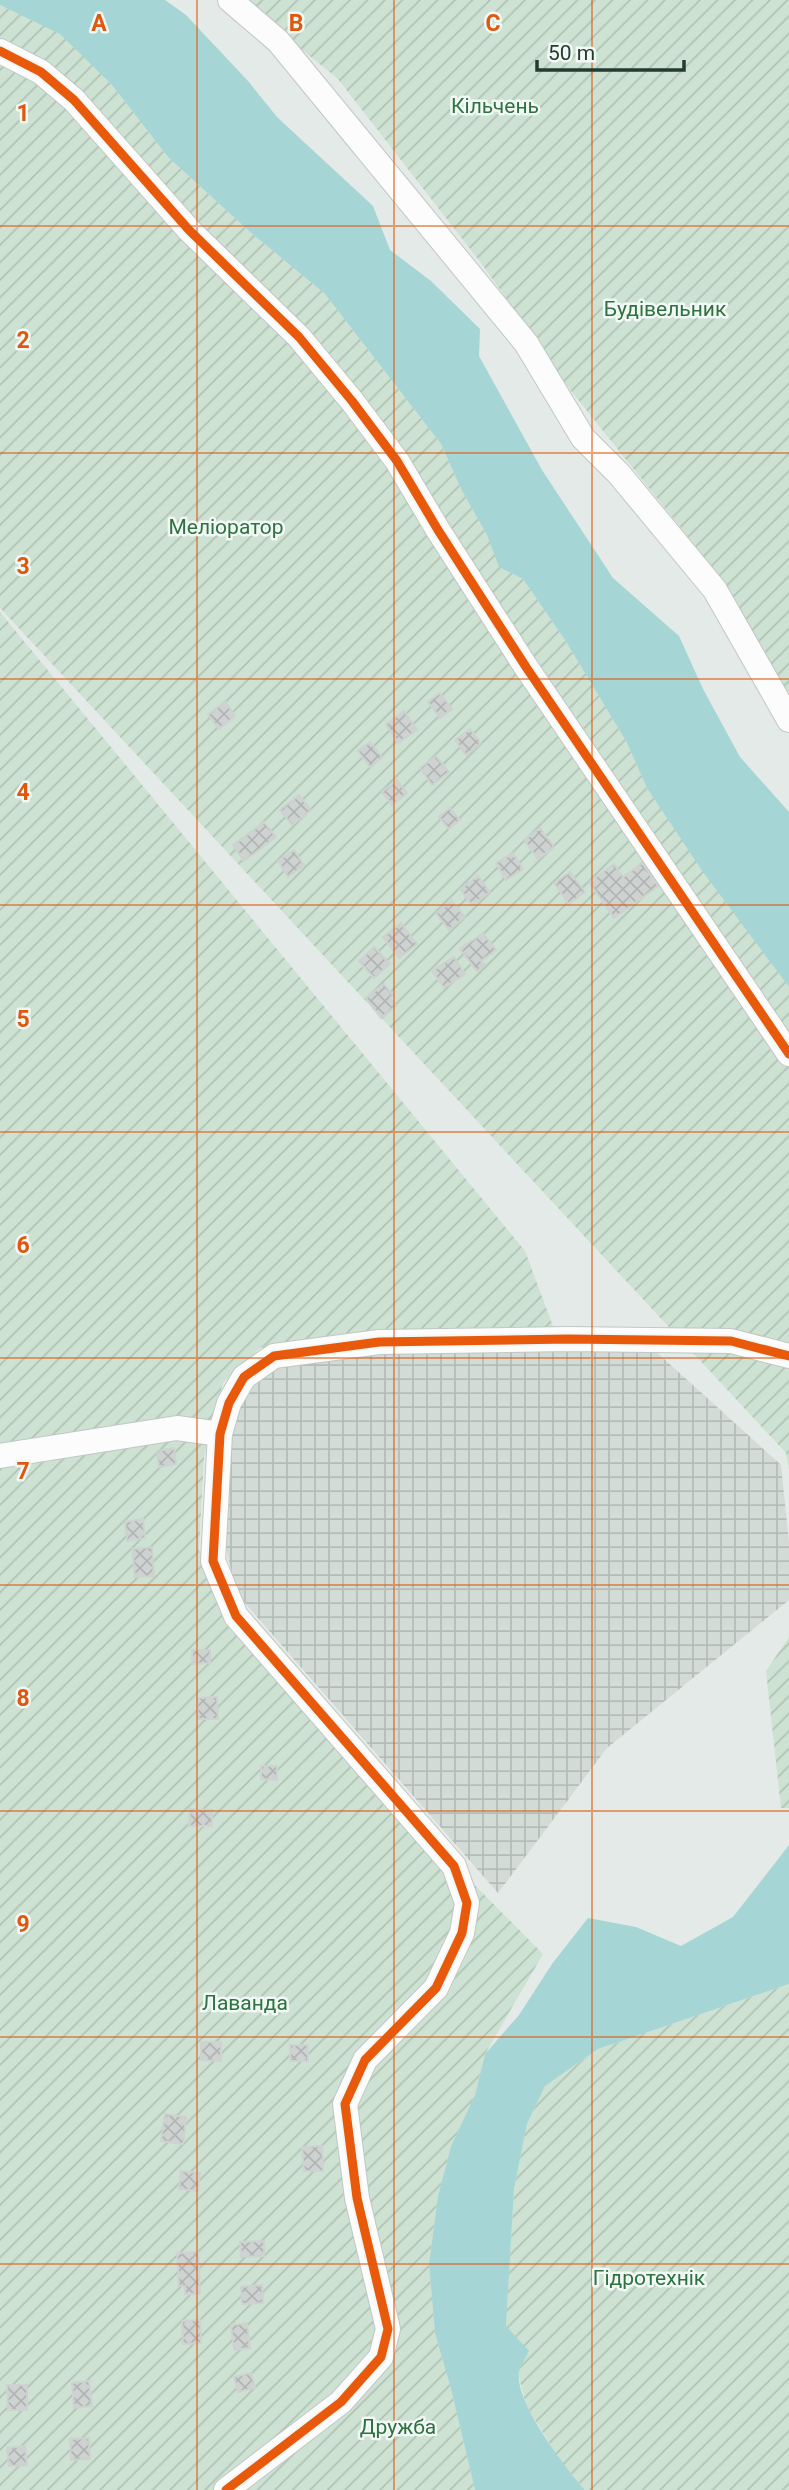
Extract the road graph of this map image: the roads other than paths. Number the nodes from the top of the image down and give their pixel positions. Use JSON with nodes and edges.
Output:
{"nodes":[{"id":1,"x":230,"y":0,"type":"edge"},
{"id":2,"x":0,"y":51,"type":"edge"},
{"id":3,"x":789,"y":720,"type":"edge"},
{"id":4,"x":789,"y":1054,"type":"edge"},
{"id":5,"x":789,"y":1356,"type":"edge"},
{"id":6,"x":220,"y":1434,"type":"junction"},
{"id":7,"x":0,"y":1456,"type":"edge"},
{"id":8,"x":226,"y":2490,"type":"edge"}],
"edges":[{"from":1,"to":3,"type":"street"},
{"from":2,"to":4,"type":"street"},
{"from":5,"to":6,"type":"street"},
{"from":6,"to":7,"type":"street"},
{"from":6,"to":8,"type":"street"}]}
